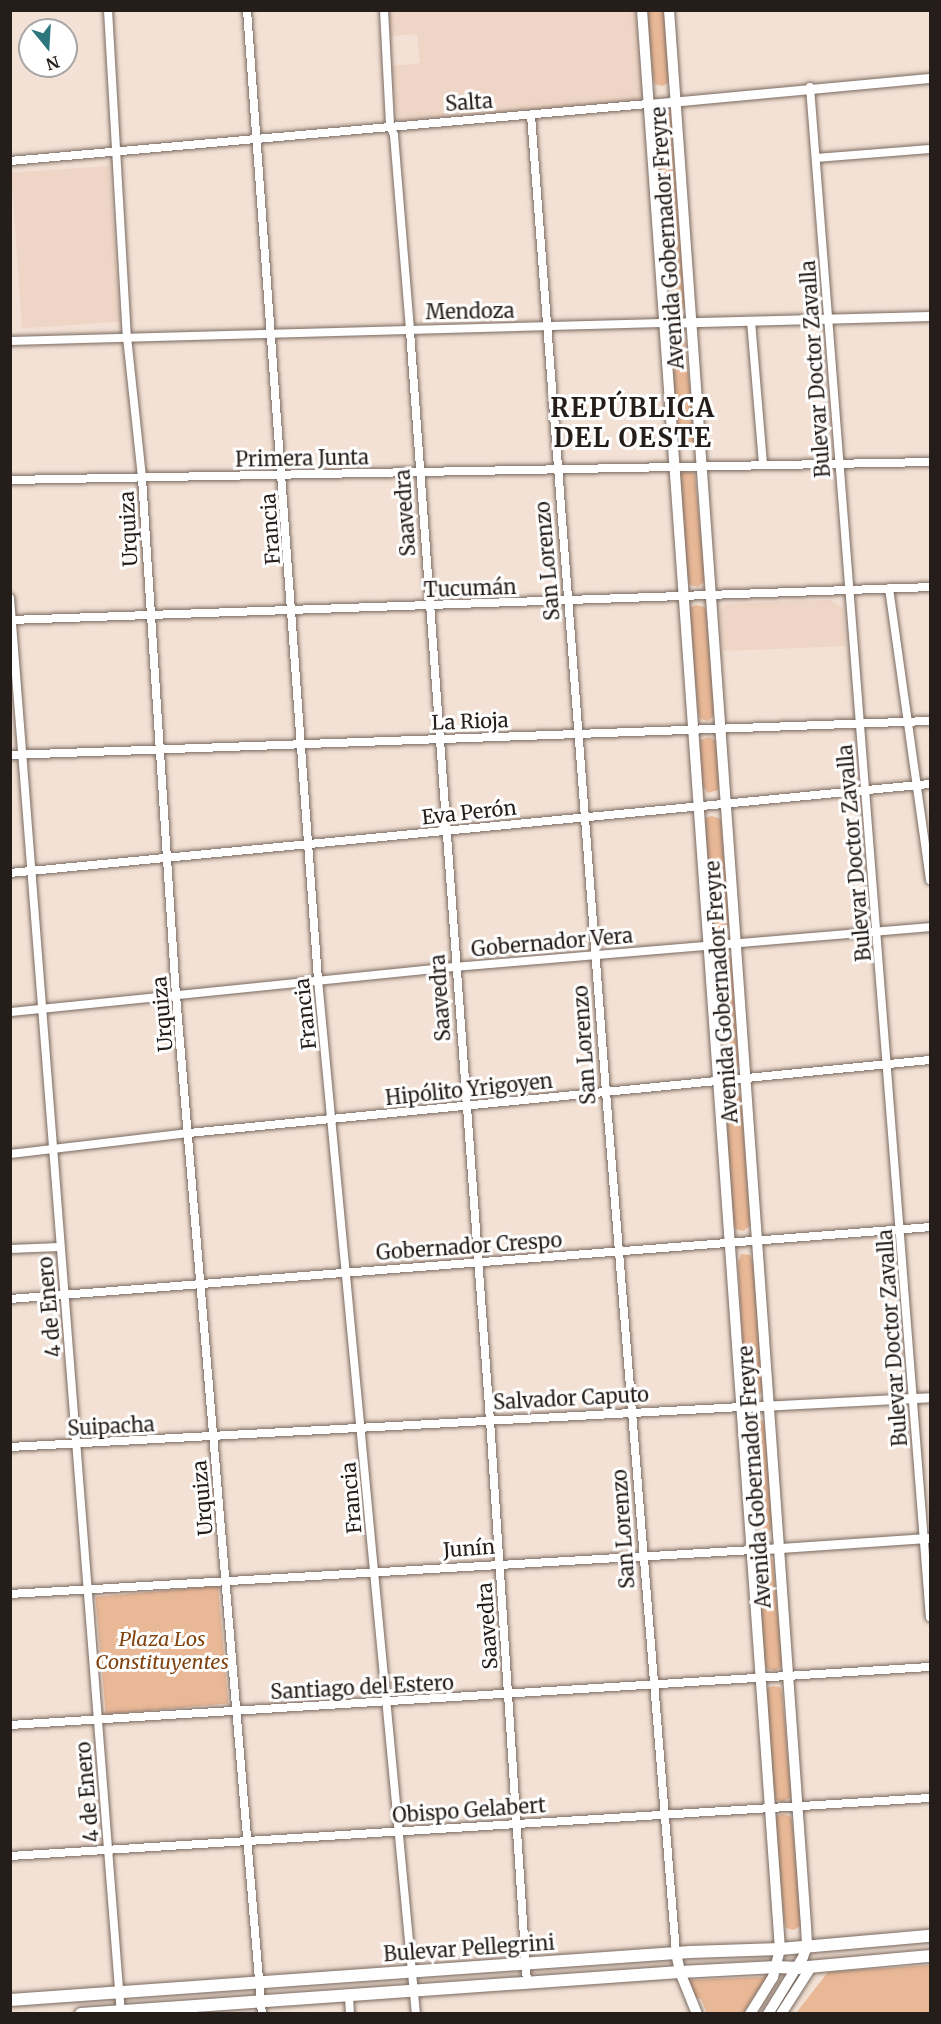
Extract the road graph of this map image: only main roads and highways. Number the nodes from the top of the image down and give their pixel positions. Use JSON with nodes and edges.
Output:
{"nodes":[{"id":1,"x":642,"y":10,"type":"edge"},
{"id":2,"x":669,"y":10,"type":"edge"},
{"id":3,"x":930,"y":1936,"type":"edge"},
{"id":4,"x":913,"y":1937,"type":"junction"},
{"id":5,"x":897,"y":1938,"type":"junction"},
{"id":6,"x":807,"y":1946,"type":"junction"},
{"id":7,"x":780,"y":1949,"type":"junction"},
{"id":8,"x":676,"y":1953,"type":"junction"},
{"id":9,"x":930,"y":1956,"type":"edge"},
{"id":10,"x":911,"y":1957,"type":"junction"},
{"id":11,"x":894,"y":1959,"type":"junction"},
{"id":12,"x":777,"y":1967,"type":"junction"},
{"id":13,"x":811,"y":1967,"type":"junction"},
{"id":14,"x":797,"y":1968,"type":"junction"},
{"id":15,"x":680,"y":1972,"type":"junction"},
{"id":16,"x":10,"y":2000,"type":"edge"},
{"id":17,"x":262,"y":2007,"type":"edge"},
{"id":18,"x":193,"y":2009,"type":"edge"},
{"id":19,"x":121,"y":2012,"type":"edge"},
{"id":20,"x":81,"y":2013,"type":"edge"},
{"id":21,"x":697,"y":2013,"type":"edge"},
{"id":22,"x":750,"y":2013,"type":"edge"},
{"id":23,"x":768,"y":2013,"type":"edge"},
{"id":24,"x":781,"y":2013,"type":"edge"}],
"edges":[{"from":1,"to":7,"type":"main road","name":"Avenida Gobernador Freyre"},
{"from":2,"to":6,"type":"main road","name":"Avenida Gobernador Freyre"},
{"from":3,"to":4,"type":"main road","name":"Bulevar Pellegrini"},
{"from":4,"to":5,"type":"main road","name":"Bulevar Pellegrini"},
{"from":4,"to":10,"type":"main road"},
{"from":5,"to":6,"type":"main road","name":"Bulevar Pellegrini"},
{"from":5,"to":11,"type":"main road"},
{"from":6,"to":7,"type":"main road","name":"Bulevar Pellegrini"},
{"from":6,"to":14,"type":"main road","name":"Avenida Gobernador Freyre"},
{"from":7,"to":8,"type":"main road","name":"Bulevar Pellegrini"},
{"from":7,"to":12,"type":"main road","name":"Avenida Gobernador Freyre"},
{"from":8,"to":15,"type":"main road","name":"San Lorenzo"},
{"from":8,"to":16,"type":"main road","name":"Bulevar Pellegrini"},
{"from":9,"to":10,"type":"main road","name":"Bulevar Pellegrini"},
{"from":10,"to":11,"type":"main road","name":"Bulevar Pellegrini"},
{"from":11,"to":13,"type":"main road","name":"Bulevar Pellegrini"},
{"from":12,"to":14,"type":"main road","name":"Bulevar Pellegrini"},
{"from":12,"to":15,"type":"main road","name":"Bulevar Pellegrini"},
{"from":12,"to":22,"type":"main road"},
{"from":13,"to":14,"type":"main road","name":"Bulevar Pellegrini"},
{"from":13,"to":24,"type":"main road"},
{"from":14,"to":23,"type":"main road","name":"Avenida Gobernador Freyre"},
{"from":15,"to":17,"type":"main road","name":"Bulevar Pellegrini"},
{"from":15,"to":21,"type":"main road","name":"San Lorenzo"},
{"from":17,"to":18,"type":"main road","name":"Bulevar Pellegrini"},
{"from":18,"to":19,"type":"main road","name":"Bulevar Pellegrini"},
{"from":19,"to":20,"type":"main road","name":"Bulevar Pellegrini"}]}
